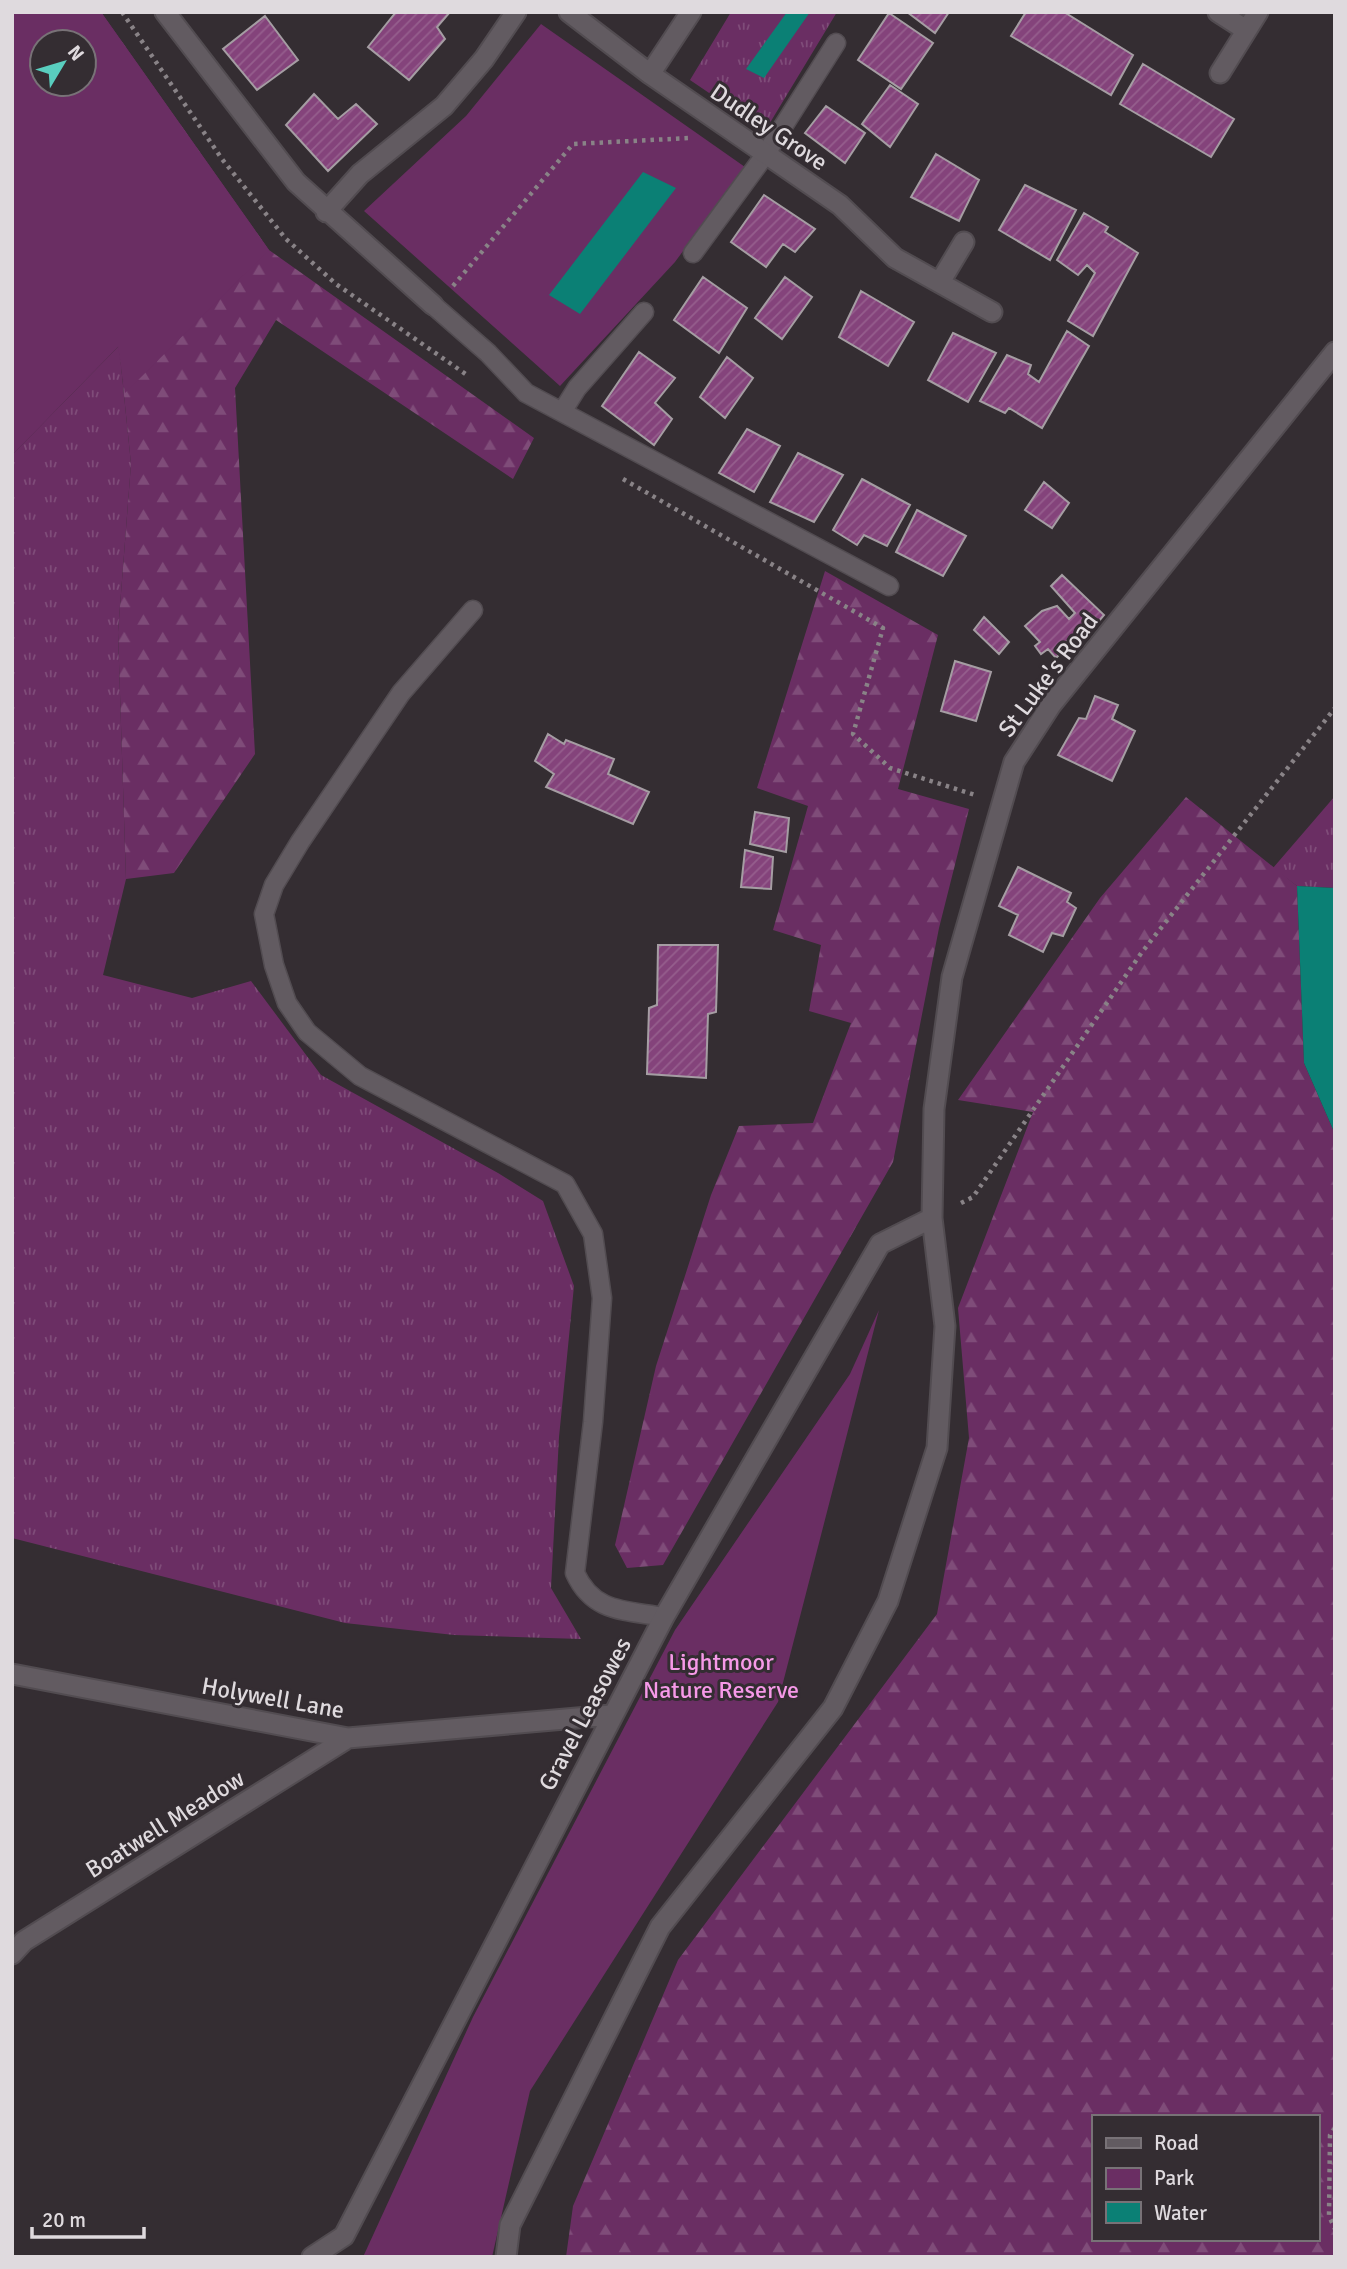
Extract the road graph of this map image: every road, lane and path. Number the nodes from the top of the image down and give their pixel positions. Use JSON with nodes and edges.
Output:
{"nodes":[{"id":1,"x":165,"y":12,"type":"edge"},
{"id":2,"x":516,"y":12,"type":"edge"},
{"id":3,"x":569,"y":12,"type":"edge"},
{"id":4,"x":691,"y":12,"type":"edge"},
{"id":5,"x":1218,"y":12,"type":"edge"},
{"id":6,"x":1258,"y":12,"type":"edge"},
{"id":7,"x":1246,"y":30,"type":"junction"},
{"id":8,"x":836,"y":43,"type":"dead end"},
{"id":9,"x":1220,"y":73,"type":"dead end"},
{"id":10,"x":650,"y":74,"type":"junction"},
{"id":11,"x":693,"y":138,"type":"dead end"},
{"id":12,"x":765,"y":155,"type":"junction"},
{"id":13,"x":326,"y":212,"type":"junction"},
{"id":14,"x":964,"y":242,"type":"dead end"},
{"id":15,"x":694,"y":253,"type":"dead end"},
{"id":16,"x":940,"y":282,"type":"junction"},
{"id":17,"x":449,"y":290,"type":"dead end"},
{"id":18,"x":433,"y":305,"type":"joint"},
{"id":19,"x":644,"y":312,"type":"dead end"},
{"id":20,"x":992,"y":312,"type":"dead end"},
{"id":21,"x":419,"y":328,"type":"dead end"},
{"id":22,"x":412,"y":337,"type":"dead end"},
{"id":23,"x":1335,"y":352,"type":"edge"},
{"id":24,"x":562,"y":412,"type":"junction"},
{"id":25,"x":889,"y":586,"type":"dead end"},
{"id":26,"x":473,"y":610,"type":"dead end"},
{"id":27,"x":1335,"y":708,"type":"edge"},
{"id":28,"x":876,"y":757,"type":"dead end"},
{"id":29,"x":1002,"y":803,"type":"junction"},
{"id":30,"x":932,"y":1218,"type":"junction"},
{"id":31,"x":664,"y":1616,"type":"junction"},
{"id":32,"x":12,"y":1674,"type":"edge"},
{"id":33,"x":611,"y":1715,"type":"junction"},
{"id":34,"x":348,"y":1738,"type":"junction"},
{"id":35,"x":12,"y":1955,"type":"edge"},
{"id":36,"x":1335,"y":2128,"type":"edge"},
{"id":37,"x":1335,"y":2229,"type":"edge"},
{"id":38,"x":312,"y":2257,"type":"edge"},
{"id":39,"x":506,"y":2257,"type":"edge"}],
"edges":[{"from":1,"to":13,"type":"street"},
{"from":2,"to":13,"type":"street"},
{"from":3,"to":10,"type":"street","name":"Dudley Grove"},
{"from":4,"to":10,"type":"street"},
{"from":5,"to":7,"type":"street"},
{"from":6,"to":7,"type":"street"},
{"from":7,"to":9,"type":"street"},
{"from":8,"to":12,"type":"lane"},
{"from":10,"to":12,"type":"street","name":"Dudley Grove"},
{"from":11,"to":17,"type":"path"},
{"from":12,"to":15,"type":"lane"},
{"from":12,"to":16,"type":"street","name":"Dudley Grove"},
{"from":13,"to":18,"type":"street"},
{"from":14,"to":16,"type":"street"},
{"from":16,"to":20,"type":"street","name":"Dudley Grove"},
{"from":18,"to":24,"type":"lane"},
{"from":19,"to":24,"type":"lane"},
{"from":21,"to":22,"type":"path"},
{"from":23,"to":29,"type":"street","name":"St Luke's Road"},
{"from":24,"to":25,"type":"lane"},
{"from":26,"to":31,"type":"lane"},
{"from":27,"to":30,"type":"path"},
{"from":28,"to":29,"type":"path"},
{"from":29,"to":30,"type":"street","name":"St Luke's Road"},
{"from":30,"to":31,"type":"street","name":"Gravel Leasowes"},
{"from":30,"to":39,"type":"street","name":"St Luke's Road"},
{"from":31,"to":33,"type":"street","name":"Gravel Leasowes"},
{"from":32,"to":34,"type":"street","name":"Holywell Lane"},
{"from":33,"to":34,"type":"street","name":"Holywell Lane"},
{"from":33,"to":38,"type":"street","name":"Gravel Leasowes"},
{"from":34,"to":35,"type":"street","name":"Boatwell Meadow"},
{"from":36,"to":37,"type":"path"}]}
